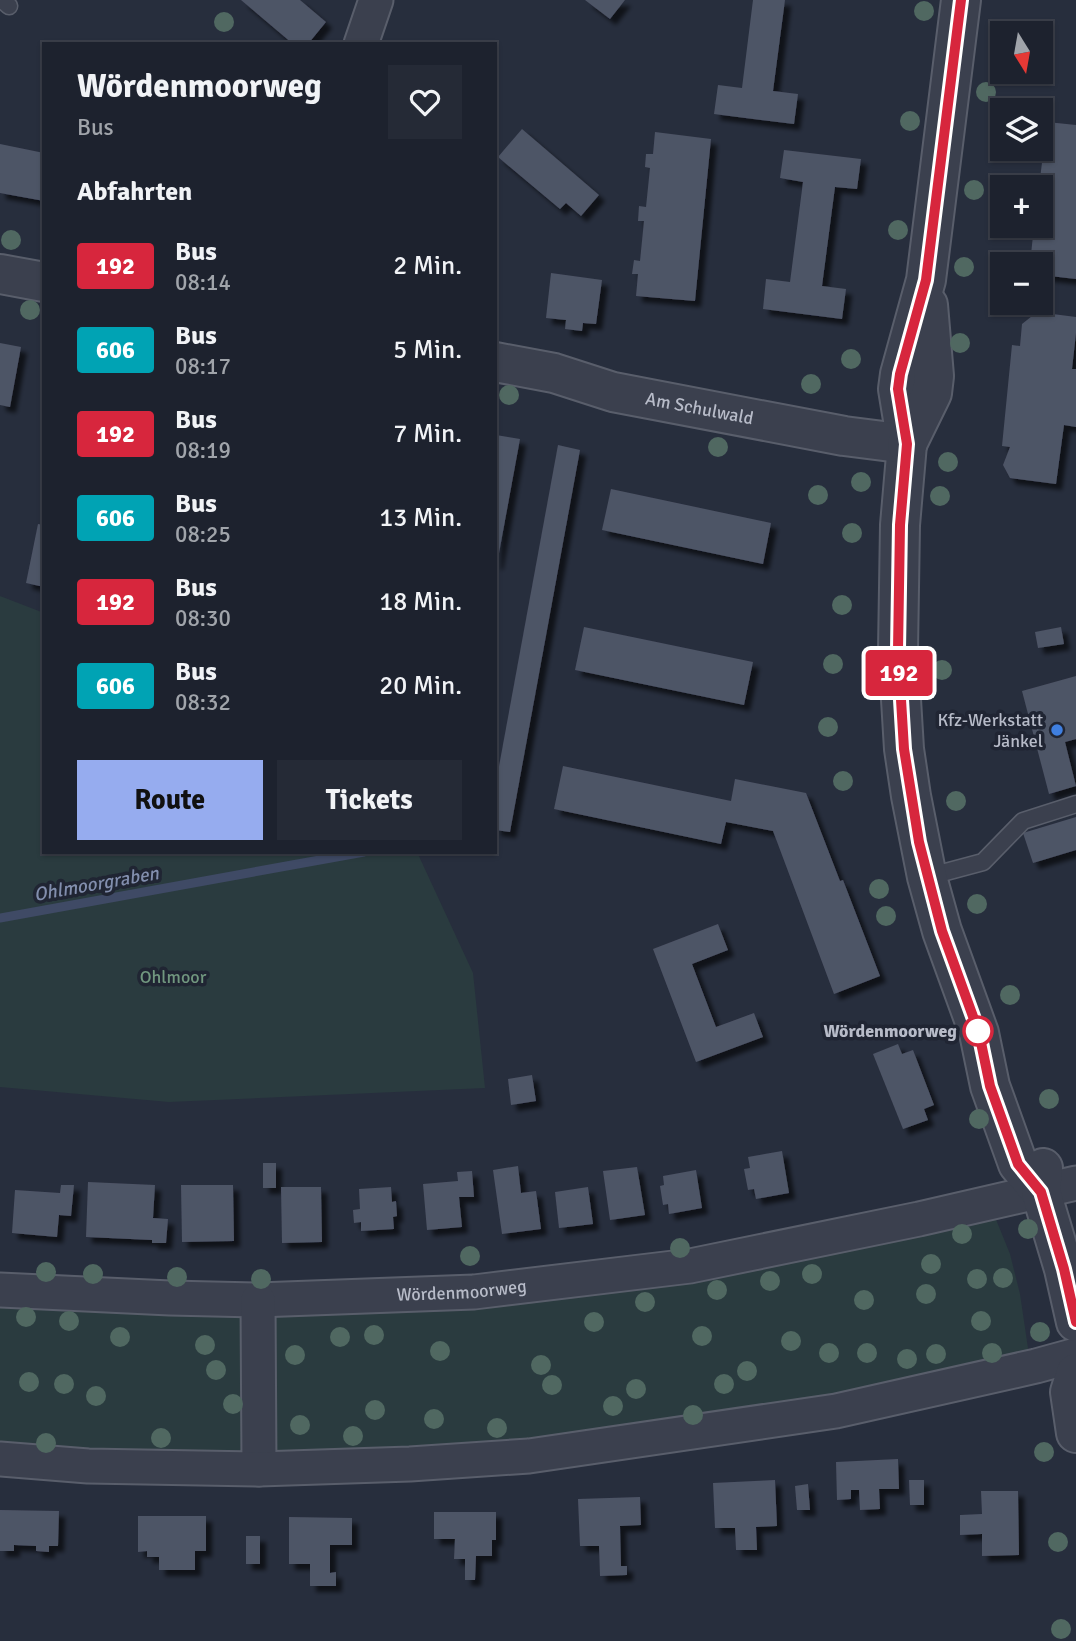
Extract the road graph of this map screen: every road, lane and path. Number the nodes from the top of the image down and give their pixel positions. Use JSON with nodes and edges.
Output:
{"nodes":[{"id":1,"x":376,"y":0,"type":"edge"},
{"id":2,"x":961,"y":0,"type":"edge"},
{"id":3,"x":362,"y":42,"type":"edge"},
{"id":4,"x":0,"y":274,"type":"edge"},
{"id":5,"x":42,"y":282,"type":"edge"},
{"id":6,"x":497,"y":362,"type":"edge"},
{"id":7,"x":907,"y":444,"type":"junction"},
{"id":8,"x":1076,"y":804,"type":"edge"},
{"id":9,"x":928,"y":877,"type":"junction"},
{"id":10,"x":1059,"y":1187,"type":"edge"},
{"id":11,"x":0,"y":1290,"type":"edge"},
{"id":12,"x":258,"y":1300,"type":"junction"},
{"id":13,"x":1076,"y":1322,"type":"edge"},
{"id":14,"x":1076,"y":1355,"type":"edge"},
{"id":15,"x":1076,"y":1373,"type":"edge"},
{"id":16,"x":1076,"y":1433,"type":"edge"},
{"id":17,"x":0,"y":1459,"type":"edge"},
{"id":18,"x":259,"y":1469,"type":"junction"}],
"edges":[{"from":1,"to":3,"type":"street"},
{"from":2,"to":7,"type":"street"},
{"from":4,"to":5,"type":"street"},
{"from":6,"to":7,"type":"street","name":"Am Schulwald"},
{"from":7,"to":9,"type":"street"},
{"from":8,"to":9,"type":"lane"},
{"from":9,"to":10,"type":"street"},
{"from":10,"to":12,"type":"street","name":"Wördenmoorweg"},
{"from":10,"to":13,"type":"street"},
{"from":11,"to":12,"type":"street","name":"Wördenmoorweg"},
{"from":12,"to":18,"type":"street"},
{"from":14,"to":18,"type":"street"},
{"from":15,"to":16,"type":"street"},
{"from":17,"to":18,"type":"street"}]}
